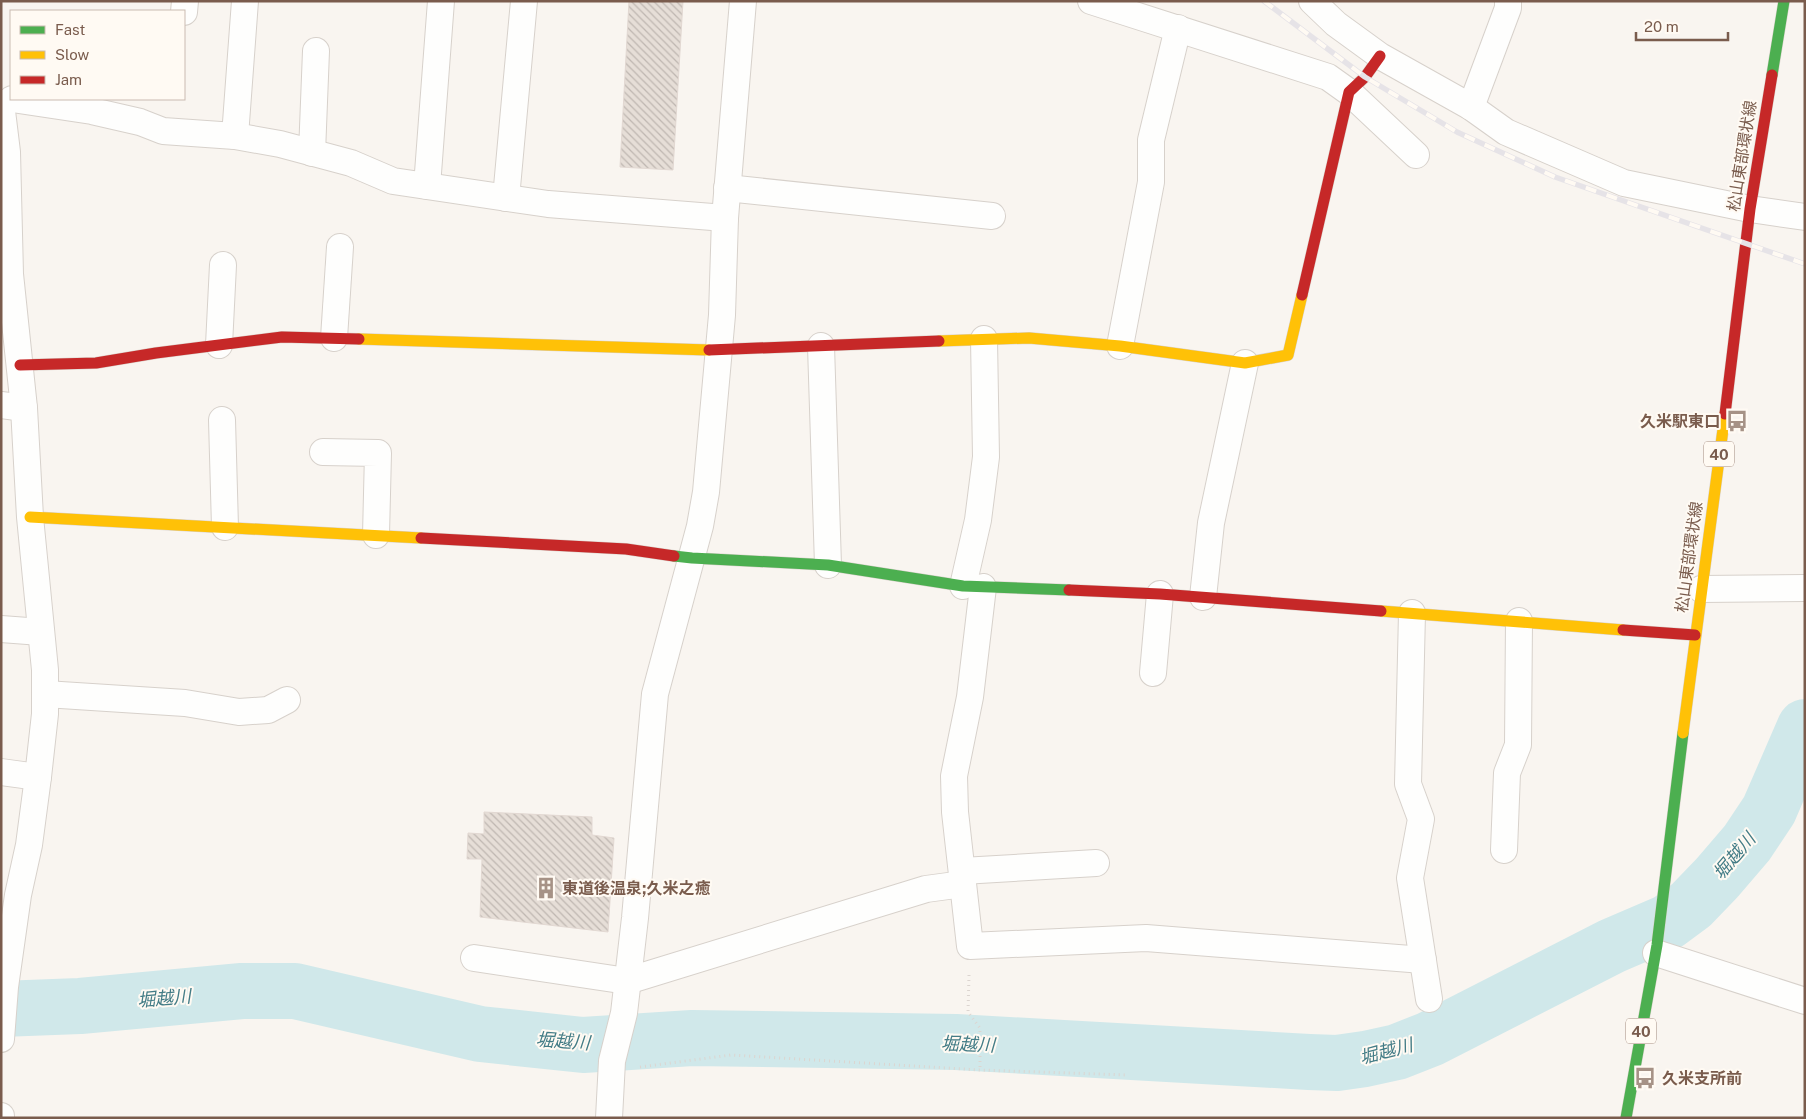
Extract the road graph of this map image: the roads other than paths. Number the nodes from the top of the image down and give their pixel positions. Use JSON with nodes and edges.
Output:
{"nodes":[{"id":1,"x":245,"y":1,"type":"edge"},
{"id":2,"x":441,"y":1,"type":"edge"},
{"id":3,"x":524,"y":1,"type":"edge"},
{"id":4,"x":743,"y":1,"type":"edge"},
{"id":5,"x":1091,"y":1,"type":"edge"},
{"id":6,"x":1312,"y":1,"type":"edge"},
{"id":7,"x":1508,"y":1,"type":"edge"},
{"id":8,"x":1784,"y":1,"type":"edge"},
{"id":9,"x":1178,"y":28,"type":"junction"},
{"id":10,"x":316,"y":51,"type":"dead end"},
{"id":11,"x":1380,"y":56,"type":"junction"},
{"id":12,"x":1349,"y":92,"type":"junction"},
{"id":13,"x":19,"y":100,"type":"edge"},
{"id":14,"x":1,"y":103,"type":"edge"},
{"id":15,"x":1471,"y":107,"type":"junction"},
{"id":16,"x":140,"y":110,"type":"edge"},
{"id":17,"x":235,"y":136,"type":"junction"},
{"id":18,"x":312,"y":152,"type":"junction"},
{"id":19,"x":1416,"y":155,"type":"dead end"},
{"id":20,"x":427,"y":186,"type":"junction"},
{"id":21,"x":728,"y":188,"type":"junction"},
{"id":22,"x":506,"y":198,"type":"junction"},
{"id":23,"x":1750,"y":209,"type":"junction"},
{"id":24,"x":992,"y":216,"type":"dead end"},
{"id":25,"x":1805,"y":217,"type":"edge"},
{"id":26,"x":725,"y":218,"type":"junction"},
{"id":27,"x":340,"y":247,"type":"dead end"},
{"id":28,"x":223,"y":265,"type":"dead end"},
{"id":29,"x":334,"y":338,"type":"junction"},
{"id":30,"x":984,"y":339,"type":"junction"},
{"id":31,"x":219,"y":345,"type":"junction"},
{"id":32,"x":821,"y":346,"type":"junction"},
{"id":33,"x":1120,"y":346,"type":"junction"},
{"id":34,"x":718,"y":350,"type":"junction"},
{"id":35,"x":1245,"y":362,"type":"junction"},
{"id":36,"x":20,"y":365,"type":"junction"},
{"id":37,"x":13,"y":406,"type":"edge"},
{"id":38,"x":222,"y":420,"type":"dead end"},
{"id":39,"x":323,"y":452,"type":"dead end"},
{"id":40,"x":30,"y":517,"type":"junction"},
{"id":41,"x":225,"y":527,"type":"junction"},
{"id":42,"x":376,"y":536,"type":"junction"},
{"id":43,"x":692,"y":558,"type":"junction"},
{"id":44,"x":828,"y":565,"type":"junction"},
{"id":45,"x":973,"y":587,"type":"junction"},
{"id":46,"x":1805,"y":588,"type":"edge"},
{"id":47,"x":1701,"y":589,"type":"junction"},
{"id":48,"x":1160,"y":594,"type":"junction"},
{"id":49,"x":1203,"y":597,"type":"junction"},
{"id":50,"x":1412,"y":613,"type":"junction"},
{"id":51,"x":1519,"y":621,"type":"junction"},
{"id":52,"x":1,"y":629,"type":"edge"},
{"id":53,"x":41,"y":632,"type":"junction"},
{"id":54,"x":1694,"y":635,"type":"junction"},
{"id":55,"x":1153,"y":673,"type":"dead end"},
{"id":56,"x":45,"y":694,"type":"junction"},
{"id":57,"x":287,"y":700,"type":"dead end"},
{"id":58,"x":1,"y":772,"type":"edge"},
{"id":59,"x":38,"y":777,"type":"junction"},
{"id":60,"x":1504,"y":850,"type":"dead end"},
{"id":61,"x":1096,"y":863,"type":"dead end"},
{"id":62,"x":962,"y":878,"type":"junction"},
{"id":63,"x":9,"y":906,"type":"edge"},
{"id":64,"x":1656,"y":949,"type":"junction"},
{"id":65,"x":6,"y":952,"type":"edge"},
{"id":66,"x":474,"y":958,"type":"dead end"},
{"id":67,"x":1423,"y":960,"type":"junction"},
{"id":68,"x":627,"y":981,"type":"junction"},
{"id":69,"x":1430,"y":999,"type":"dead end"},
{"id":70,"x":1805,"y":1001,"type":"edge"},
{"id":71,"x":2,"y":1032,"type":"edge"},
{"id":72,"x":1,"y":1039,"type":"edge"},
{"id":73,"x":609,"y":1118,"type":"edge"},
{"id":74,"x":1626,"y":1118,"type":"edge"}],
"edges":[{"from":1,"to":17,"type":"street"},
{"from":2,"to":20,"type":"street"},
{"from":3,"to":22,"type":"street"},
{"from":4,"to":21,"type":"street"},
{"from":5,"to":9,"type":"street"},
{"from":6,"to":11,"type":"street"},
{"from":7,"to":15,"type":"street"},
{"from":8,"to":23,"type":"street","name":"松山東部環状線","number":"40"},
{"from":9,"to":12,"type":"street"},
{"from":9,"to":33,"type":"street"},
{"from":10,"to":18,"type":"street"},
{"from":11,"to":12,"type":"street"},
{"from":11,"to":15,"type":"street"},
{"from":12,"to":19,"type":"street"},
{"from":12,"to":35,"type":"street"},
{"from":13,"to":16,"type":"street"},
{"from":14,"to":36,"type":"street"},
{"from":15,"to":23,"type":"street"},
{"from":16,"to":17,"type":"street"},
{"from":17,"to":18,"type":"street"},
{"from":18,"to":20,"type":"street"},
{"from":20,"to":22,"type":"street"},
{"from":21,"to":24,"type":"street"},
{"from":21,"to":26,"type":"street"},
{"from":22,"to":26,"type":"street"},
{"from":23,"to":25,"type":"street"},
{"from":23,"to":47,"type":"street","name":"松山東部環状線","number":"40"},
{"from":26,"to":34,"type":"street"},
{"from":27,"to":29,"type":"street"},
{"from":28,"to":31,"type":"street"},
{"from":29,"to":31,"type":"street"},
{"from":29,"to":34,"type":"street"},
{"from":30,"to":32,"type":"street"},
{"from":30,"to":33,"type":"street"},
{"from":30,"to":45,"type":"street"},
{"from":31,"to":36,"type":"street"},
{"from":32,"to":34,"type":"street"},
{"from":32,"to":44,"type":"street"},
{"from":33,"to":35,"type":"street"},
{"from":34,"to":43,"type":"street"},
{"from":35,"to":49,"type":"street"},
{"from":36,"to":37,"type":"street"},
{"from":37,"to":40,"type":"street"},
{"from":38,"to":41,"type":"street"},
{"from":39,"to":42,"type":"street"},
{"from":40,"to":41,"type":"street"},
{"from":40,"to":53,"type":"street"},
{"from":41,"to":42,"type":"street"},
{"from":42,"to":43,"type":"street"},
{"from":43,"to":44,"type":"street"},
{"from":43,"to":68,"type":"street"},
{"from":44,"to":45,"type":"street"},
{"from":45,"to":48,"type":"street"},
{"from":45,"to":62,"type":"street"},
{"from":46,"to":47,"type":"street"},
{"from":47,"to":54,"type":"street","name":"松山東部環状線","number":"40"},
{"from":48,"to":49,"type":"street"},
{"from":48,"to":55,"type":"street"},
{"from":49,"to":50,"type":"street"},
{"from":50,"to":51,"type":"street"},
{"from":50,"to":67,"type":"street"},
{"from":51,"to":54,"type":"street"},
{"from":51,"to":60,"type":"street"},
{"from":52,"to":53,"type":"street"},
{"from":53,"to":56,"type":"street"},
{"from":54,"to":64,"type":"street","name":"松山東部環状線","number":"40"},
{"from":56,"to":57,"type":"street"},
{"from":56,"to":59,"type":"street"},
{"from":58,"to":59,"type":"street"},
{"from":59,"to":63,"type":"street"},
{"from":61,"to":62,"type":"street"},
{"from":62,"to":67,"type":"street"},
{"from":62,"to":68,"type":"street"},
{"from":63,"to":65,"type":"street"},
{"from":64,"to":70,"type":"street"},
{"from":64,"to":74,"type":"street","name":"松山東部環状線","number":"40"},
{"from":65,"to":71,"type":"street"},
{"from":66,"to":68,"type":"street"},
{"from":67,"to":69,"type":"street"},
{"from":68,"to":73,"type":"street"},
{"from":71,"to":72,"type":"street"}]}
